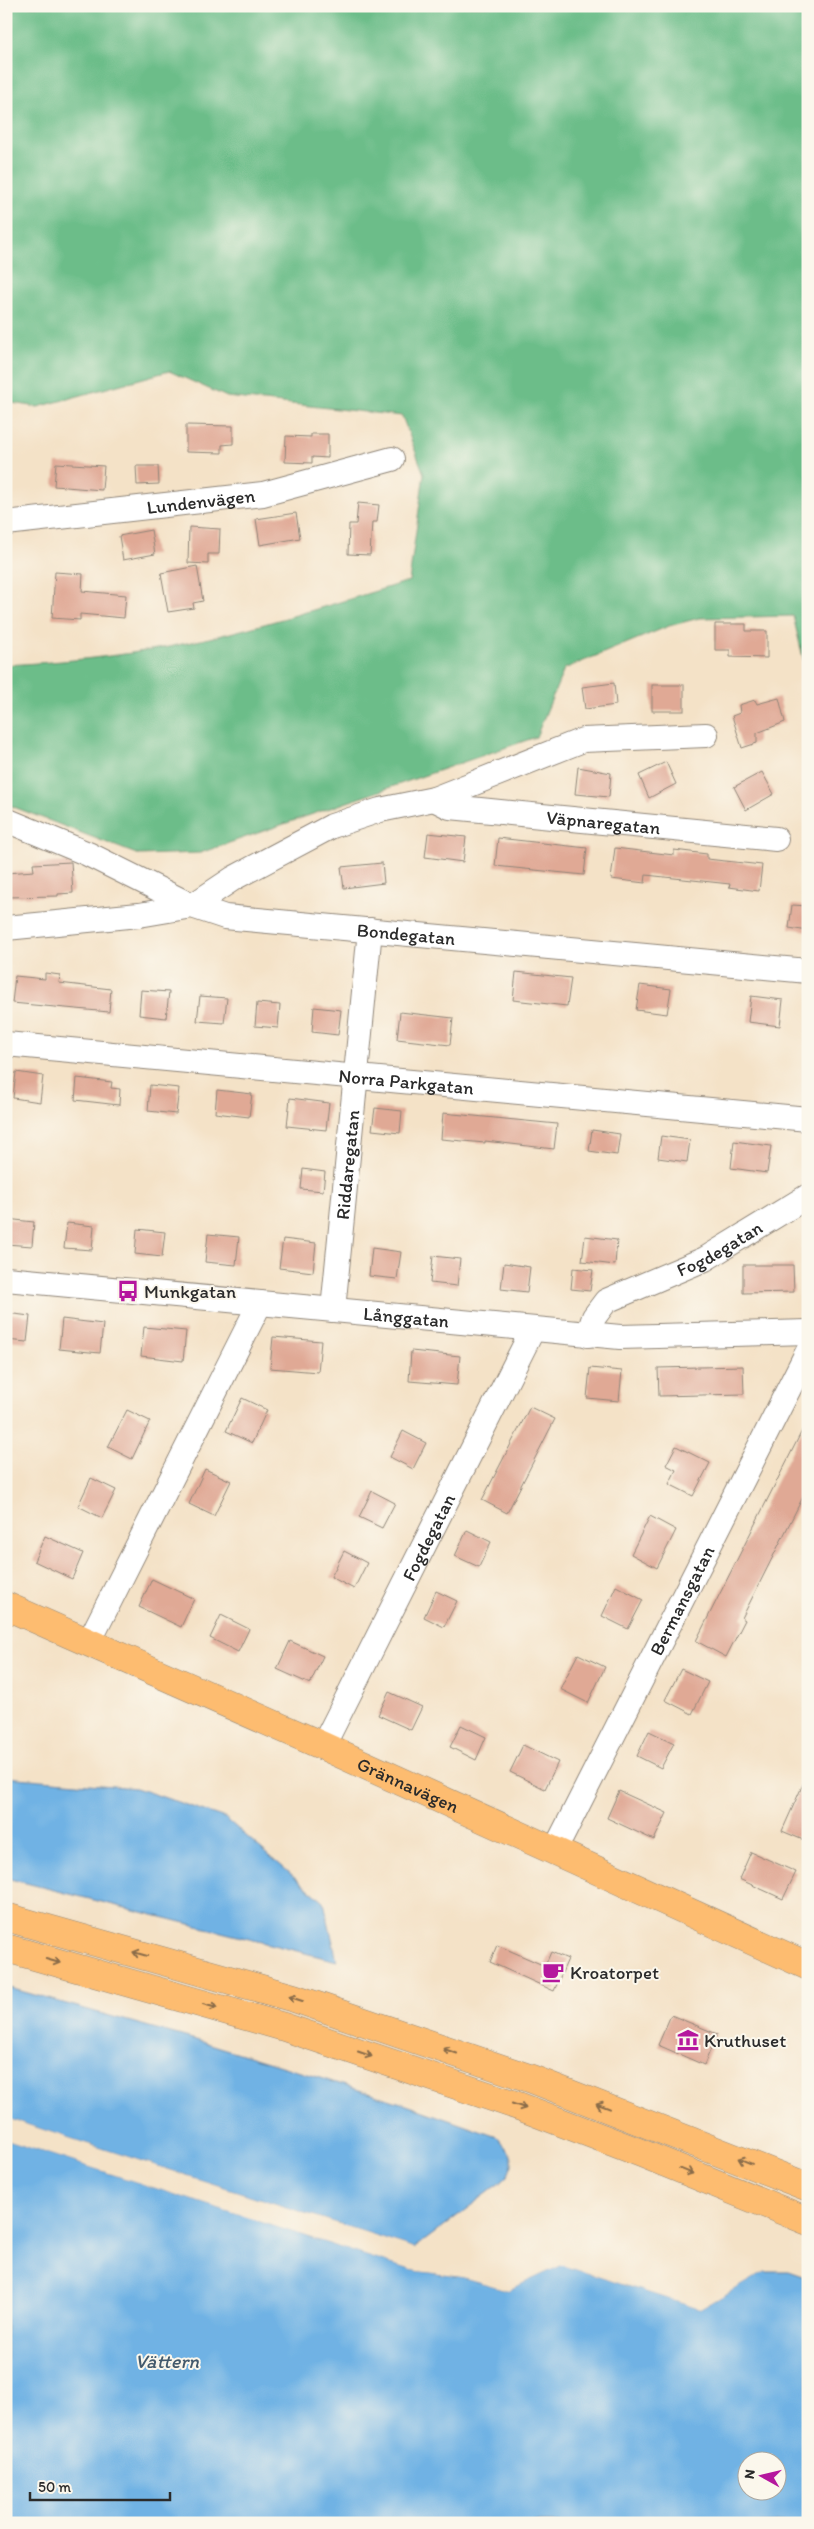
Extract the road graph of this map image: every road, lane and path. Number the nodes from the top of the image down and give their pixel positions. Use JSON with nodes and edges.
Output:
{"nodes":[{"id":1,"x":392,"y":459,"type":"dead end"},
{"id":2,"x":6,"y":524,"type":"edge"},
{"id":3,"x":706,"y":735,"type":"dead end"},
{"id":4,"x":434,"y":799,"type":"junction"},
{"id":5,"x":6,"y":820,"type":"edge"},
{"id":6,"x":776,"y":839,"type":"dead end"},
{"id":7,"x":192,"y":906,"type":"junction"},
{"id":8,"x":6,"y":928,"type":"edge"},
{"id":9,"x":370,"y":930,"type":"junction"},
{"id":10,"x":808,"y":971,"type":"edge"},
{"id":11,"x":6,"y":1044,"type":"edge"},
{"id":12,"x":356,"y":1077,"type":"junction"},
{"id":13,"x":808,"y":1120,"type":"edge"},
{"id":14,"x":808,"y":1196,"type":"edge"},
{"id":15,"x":6,"y":1279,"type":"edge"},
{"id":16,"x":260,"y":1303,"type":"junction"},
{"id":17,"x":333,"y":1310,"type":"junction"},
{"id":18,"x":533,"y":1328,"type":"junction"},
{"id":19,"x":808,"y":1332,"type":"edge"},
{"id":20,"x":588,"y":1334,"type":"junction"},
{"id":21,"x":808,"y":1351,"type":"edge"},
{"id":22,"x":6,"y":1606,"type":"edge"},
{"id":23,"x":89,"y":1642,"type":"junction"},
{"id":24,"x":323,"y":1746,"type":"junction"},
{"id":25,"x":555,"y":1850,"type":"junction"},
{"id":26,"x":6,"y":1917,"type":"edge"},
{"id":27,"x":6,"y":1948,"type":"edge"},
{"id":28,"x":808,"y":1966,"type":"edge"},
{"id":29,"x":808,"y":2187,"type":"edge"},
{"id":30,"x":808,"y":2221,"type":"edge"}],
"edges":[{"from":1,"to":2,"type":"street","name":"Lundenvägen"},
{"from":3,"to":4,"type":"street"},
{"from":4,"to":6,"type":"street","name":"Väpnaregatan"},
{"from":4,"to":7,"type":"street"},
{"from":5,"to":7,"type":"street"},
{"from":7,"to":8,"type":"street","name":"Bondegatan"},
{"from":7,"to":9,"type":"street","name":"Bondegatan"},
{"from":9,"to":10,"type":"street","name":"Bondegatan"},
{"from":9,"to":12,"type":"street","name":"Riddaregatan"},
{"from":11,"to":12,"type":"street","name":"Norra Parkgatan"},
{"from":12,"to":13,"type":"street","name":"Norra Parkgatan"},
{"from":12,"to":17,"type":"street","name":"Riddaregatan"},
{"from":14,"to":20,"type":"street","name":"Fogdegatan"},
{"from":15,"to":16,"type":"street","name":"Långgatan"},
{"from":16,"to":17,"type":"street","name":"Långgatan"},
{"from":16,"to":23,"type":"street"},
{"from":17,"to":18,"type":"street","name":"Långgatan"},
{"from":18,"to":20,"type":"street","name":"Långgatan"},
{"from":18,"to":24,"type":"street","name":"Fogdegatan"},
{"from":19,"to":20,"type":"street","name":"Långgatan"},
{"from":21,"to":25,"type":"street","name":"Bermansgatan"},
{"from":22,"to":23,"type":"main road","name":"Grännavägen"},
{"from":23,"to":24,"type":"main road","name":"Grännavägen"},
{"from":24,"to":25,"type":"main road","name":"Grännavägen"},
{"from":25,"to":28,"type":"main road","name":"Grännavägen"},
{"from":29,"to":26,"type":"main road","one_way":true},
{"from":27,"to":30,"type":"main road","one_way":true}]}
